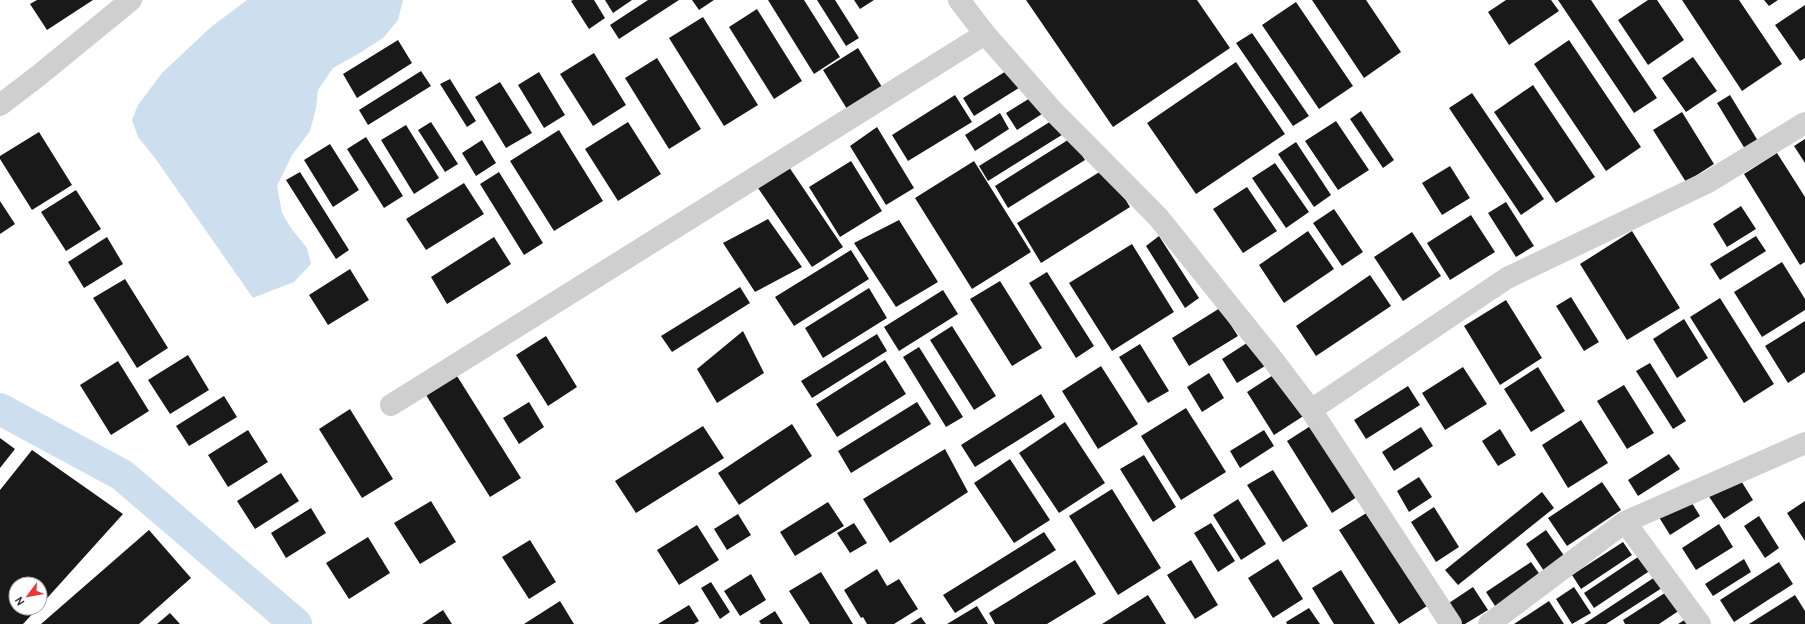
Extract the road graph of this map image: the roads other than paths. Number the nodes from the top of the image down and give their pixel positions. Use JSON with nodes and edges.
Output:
{"nodes":[{"id":1,"x":131,"y":0,"type":"edge"},
{"id":2,"x":959,"y":0,"type":"edge"},
{"id":3,"x":985,"y":34,"type":"junction"},
{"id":4,"x":0,"y":105,"type":"edge"},
{"id":5,"x":1805,"y":123,"type":"edge"},
{"id":6,"x":391,"y":405,"type":"dead end"},
{"id":7,"x":1311,"y":410,"type":"junction"},
{"id":8,"x":1805,"y":443,"type":"edge"},
{"id":9,"x":1625,"y":522,"type":"junction"},
{"id":10,"x":1451,"y":624,"type":"edge"},
{"id":11,"x":1489,"y":624,"type":"edge"},
{"id":12,"x":1700,"y":624,"type":"edge"}],
"edges":[{"from":1,"to":4,"type":"street"},
{"from":2,"to":3,"type":"street"},
{"from":3,"to":6,"type":"street"},
{"from":3,"to":7,"type":"street"},
{"from":5,"to":7,"type":"street"},
{"from":7,"to":10,"type":"street"},
{"from":8,"to":9,"type":"street"},
{"from":9,"to":11,"type":"street"},
{"from":9,"to":12,"type":"street"}]}
